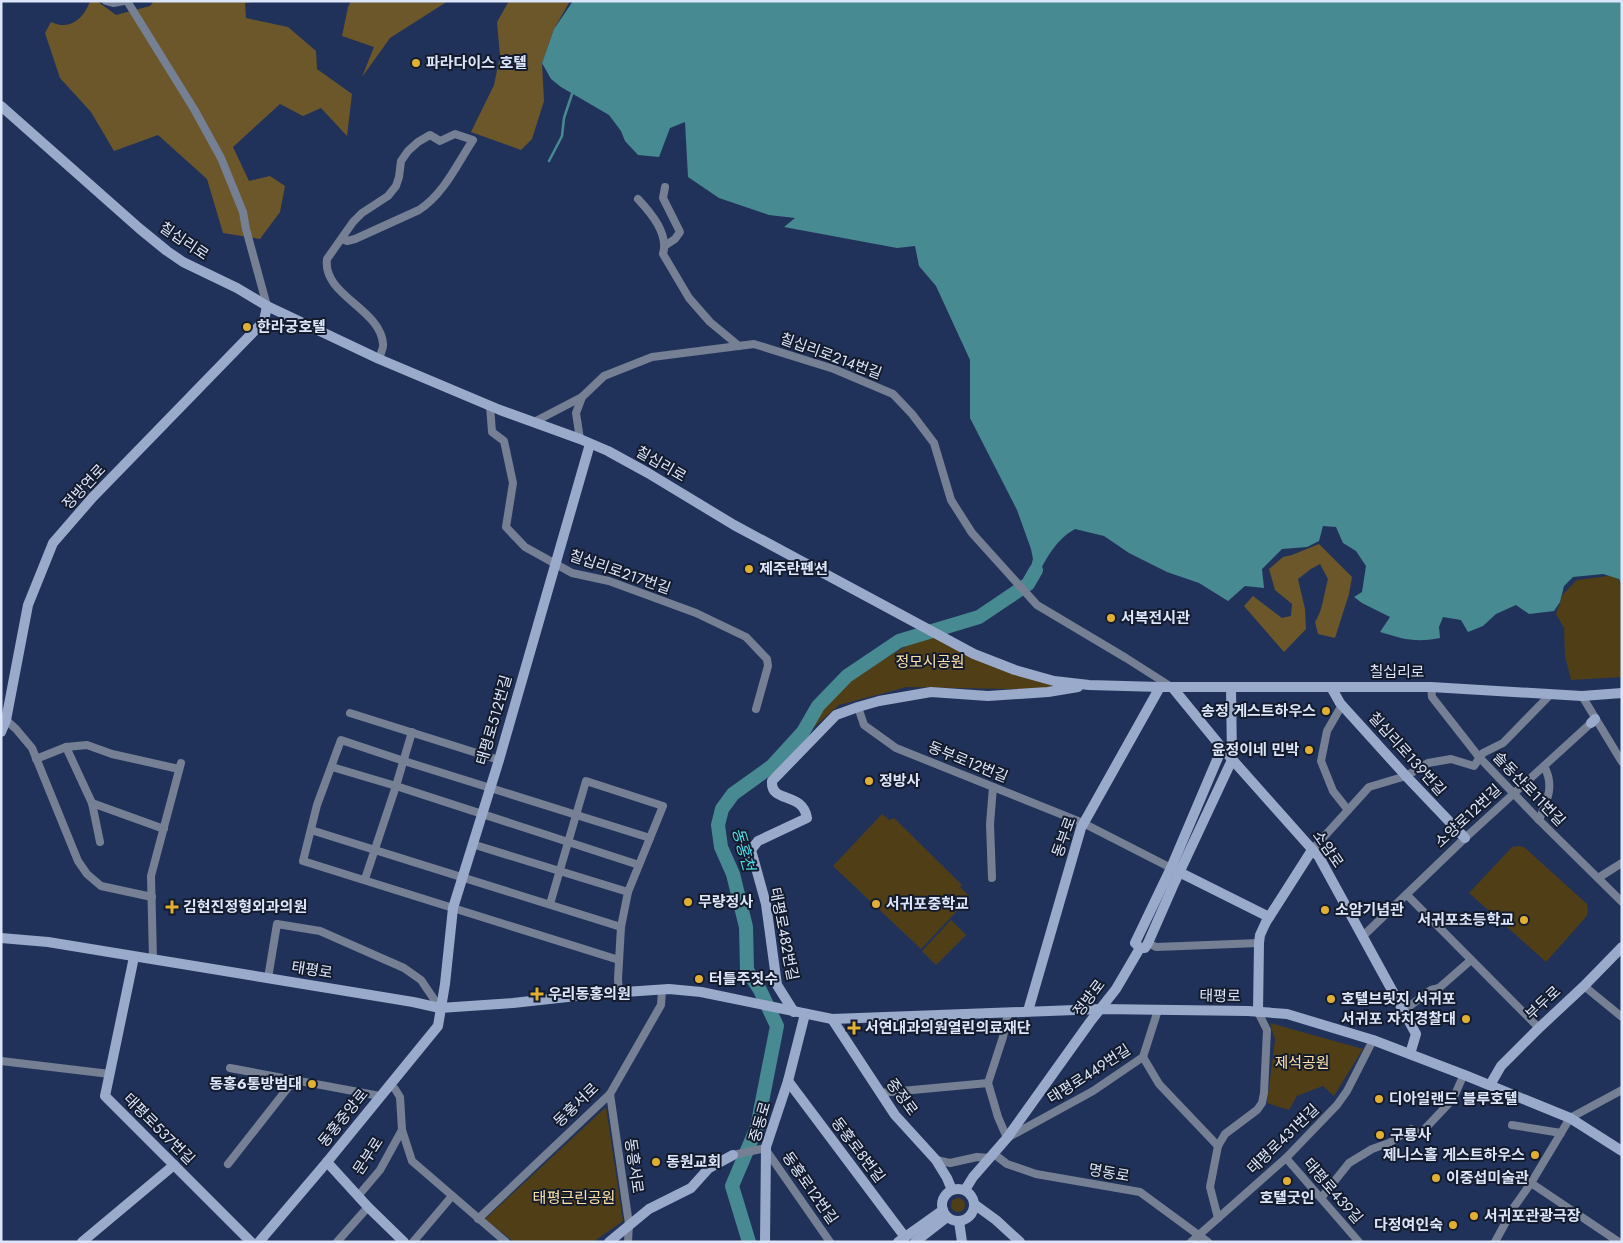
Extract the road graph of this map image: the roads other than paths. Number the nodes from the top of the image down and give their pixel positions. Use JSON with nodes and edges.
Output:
{"nodes":[{"id":1,"x":106,"y":1,"type":"edge"},
{"id":2,"x":125,"y":1,"type":"edge"},
{"id":3,"x":1,"y":106,"type":"edge"},
{"id":4,"x":665,"y":187,"type":"dead end"},
{"id":5,"x":638,"y":199,"type":"dead end"},
{"id":6,"x":342,"y":239,"type":"junction"},
{"id":7,"x":666,"y":246,"type":"junction"},
{"id":8,"x":267,"y":306,"type":"junction"},
{"id":9,"x":739,"y":346,"type":"junction"},
{"id":10,"x":379,"y":359,"type":"junction"},
{"id":11,"x":582,"y":397,"type":"junction"},
{"id":12,"x":490,"y":406,"type":"junction"},
{"id":13,"x":534,"y":422,"type":"junction"},
{"id":14,"x":580,"y":439,"type":"junction"},
{"id":15,"x":590,"y":444,"type":"junction"},
{"id":16,"x":556,"y":563,"type":"junction"},
{"id":17,"x":1089,"y":685,"type":"junction"},
{"id":18,"x":1160,"y":687,"type":"junction"},
{"id":19,"x":1172,"y":687,"type":"junction"},
{"id":20,"x":1231,"y":687,"type":"junction"},
{"id":21,"x":1332,"y":687,"type":"junction"},
{"id":22,"x":1431,"y":687,"type":"junction"},
{"id":23,"x":1622,"y":692,"type":"edge"},
{"id":24,"x":1550,"y":695,"type":"junction"},
{"id":25,"x":1582,"y":696,"type":"junction"},
{"id":26,"x":1342,"y":705,"type":"junction"},
{"id":27,"x":858,"y":707,"type":"junction"},
{"id":28,"x":756,"y":709,"type":"dead end"},
{"id":29,"x":350,"y":713,"type":"dead end"},
{"id":30,"x":6,"y":720,"type":"junction"},
{"id":31,"x":1593,"y":721,"type":"junction"},
{"id":32,"x":1,"y":732,"type":"edge"},
{"id":33,"x":412,"y":732,"type":"junction"},
{"id":34,"x":66,"y":747,"type":"junction"},
{"id":35,"x":1222,"y":748,"type":"junction"},
{"id":36,"x":1479,"y":757,"type":"junction"},
{"id":37,"x":36,"y":759,"type":"junction"},
{"id":38,"x":499,"y":760,"type":"junction"},
{"id":39,"x":1232,"y":760,"type":"junction"},
{"id":40,"x":404,"y":761,"type":"junction"},
{"id":41,"x":1622,"y":762,"type":"edge"},
{"id":42,"x":1544,"y":766,"type":"junction"},
{"id":43,"x":332,"y":767,"type":"junction"},
{"id":44,"x":1406,"y":776,"type":"junction"},
{"id":45,"x":396,"y":786,"type":"junction"},
{"id":46,"x":993,"y":787,"type":"junction"},
{"id":47,"x":490,"y":789,"type":"junction"},
{"id":48,"x":1514,"y":794,"type":"junction"},
{"id":49,"x":92,"y":802,"type":"junction"},
{"id":50,"x":1348,"y":810,"type":"junction"},
{"id":51,"x":483,"y":814,"type":"junction"},
{"id":52,"x":576,"y":816,"type":"junction"},
{"id":53,"x":1539,"y":820,"type":"junction"},
{"id":54,"x":1083,"y":823,"type":"junction"},
{"id":55,"x":164,"y":829,"type":"junction"},
{"id":56,"x":311,"y":830,"type":"junction"},
{"id":57,"x":650,"y":838,"type":"junction"},
{"id":58,"x":1465,"y":838,"type":"junction"},
{"id":59,"x":100,"y":842,"type":"dead end"},
{"id":60,"x":569,"y":842,"type":"junction"},
{"id":61,"x":472,"y":844,"type":"junction"},
{"id":62,"x":375,"y":850,"type":"junction"},
{"id":63,"x":1312,"y":850,"type":"junction"},
{"id":64,"x":1622,"y":863,"type":"edge"},
{"id":65,"x":639,"y":865,"type":"junction"},
{"id":66,"x":1175,"y":870,"type":"junction"},
{"id":67,"x":560,"y":871,"type":"junction"},
{"id":68,"x":462,"y":876,"type":"junction"},
{"id":69,"x":992,"y":878,"type":"dead end"},
{"id":70,"x":1598,"y":878,"type":"junction"},
{"id":71,"x":365,"y":879,"type":"junction"},
{"id":72,"x":628,"y":892,"type":"junction"},
{"id":73,"x":1407,"y":894,"type":"junction"},
{"id":74,"x":152,"y":897,"type":"junction"},
{"id":75,"x":1622,"y":902,"type":"edge"},
{"id":76,"x":550,"y":904,"type":"junction"},
{"id":77,"x":453,"y":908,"type":"junction"},
{"id":78,"x":1269,"y":917,"type":"junction"},
{"id":79,"x":621,"y":927,"type":"junction"},
{"id":80,"x":1362,"y":937,"type":"junction"},
{"id":81,"x":1,"y":938,"type":"edge"},
{"id":82,"x":1259,"y":943,"type":"junction"},
{"id":83,"x":1144,"y":946,"type":"junction"},
{"id":84,"x":1622,"y":947,"type":"edge"},
{"id":85,"x":134,"y":956,"type":"junction"},
{"id":86,"x":153,"y":960,"type":"junction"},
{"id":87,"x":619,"y":960,"type":"junction"},
{"id":88,"x":1471,"y":960,"type":"junction"},
{"id":89,"x":268,"y":978,"type":"junction"},
{"id":90,"x":1584,"y":986,"type":"junction"},
{"id":91,"x":662,"y":990,"type":"junction"},
{"id":92,"x":618,"y":992,"type":"junction"},
{"id":93,"x":440,"y":1008,"type":"junction"},
{"id":94,"x":1101,"y":1009,"type":"junction"},
{"id":95,"x":1158,"y":1010,"type":"junction"},
{"id":96,"x":1028,"y":1011,"type":"junction"},
{"id":97,"x":1403,"y":1011,"type":"junction"},
{"id":98,"x":792,"y":1012,"type":"junction"},
{"id":99,"x":1008,"y":1012,"type":"junction"},
{"id":100,"x":1258,"y":1012,"type":"junction"},
{"id":101,"x":805,"y":1014,"type":"junction"},
{"id":102,"x":1622,"y":1017,"type":"edge"},
{"id":103,"x":832,"y":1020,"type":"junction"},
{"id":104,"x":1538,"y":1028,"type":"junction"},
{"id":105,"x":1373,"y":1040,"type":"junction"},
{"id":106,"x":1410,"y":1054,"type":"junction"},
{"id":107,"x":1142,"y":1056,"type":"junction"},
{"id":108,"x":1,"y":1061,"type":"edge"},
{"id":109,"x":230,"y":1068,"type":"dead end"},
{"id":110,"x":110,"y":1074,"type":"junction"},
{"id":111,"x":1464,"y":1074,"type":"junction"},
{"id":112,"x":294,"y":1080,"type":"junction"},
{"id":113,"x":788,"y":1081,"type":"junction"},
{"id":114,"x":988,"y":1083,"type":"junction"},
{"id":115,"x":389,"y":1085,"type":"junction"},
{"id":116,"x":1490,"y":1086,"type":"junction"},
{"id":117,"x":1622,"y":1090,"type":"edge"},
{"id":118,"x":880,"y":1093,"type":"junction"},
{"id":119,"x":610,"y":1094,"type":"junction"},
{"id":120,"x":380,"y":1096,"type":"junction"},
{"id":121,"x":1570,"y":1118,"type":"junction"},
{"id":122,"x":1512,"y":1126,"type":"dead end"},
{"id":123,"x":402,"y":1130,"type":"junction"},
{"id":124,"x":1561,"y":1133,"type":"junction"},
{"id":125,"x":1007,"y":1138,"type":"junction"},
{"id":126,"x":1218,"y":1146,"type":"junction"},
{"id":127,"x":766,"y":1149,"type":"junction"},
{"id":128,"x":1622,"y":1151,"type":"edge"},
{"id":129,"x":734,"y":1155,"type":"joint"},
{"id":130,"x":992,"y":1156,"type":"junction"},
{"id":131,"x":1286,"y":1158,"type":"junction"},
{"id":132,"x":936,"y":1160,"type":"junction"},
{"id":133,"x":327,"y":1162,"type":"junction"},
{"id":134,"x":228,"y":1164,"type":"dead end"},
{"id":135,"x":174,"y":1165,"type":"junction"},
{"id":136,"x":1531,"y":1183,"type":"junction"},
{"id":137,"x":952,"y":1190,"type":"junction"},
{"id":138,"x":965,"y":1190,"type":"junction"},
{"id":139,"x":358,"y":1196,"type":"junction"},
{"id":140,"x":452,"y":1196,"type":"junction"},
{"id":141,"x":1321,"y":1198,"type":"junction"},
{"id":142,"x":974,"y":1204,"type":"junction"},
{"id":143,"x":368,"y":1207,"type":"junction"},
{"id":144,"x":945,"y":1214,"type":"junction"},
{"id":145,"x":1218,"y":1218,"type":"junction"},
{"id":146,"x":478,"y":1219,"type":"junction"},
{"id":147,"x":959,"y":1222,"type":"junction"},
{"id":148,"x":629,"y":1224,"type":"junction"},
{"id":149,"x":1200,"y":1234,"type":"junction"},
{"id":150,"x":902,"y":1239,"type":"edge"},
{"id":151,"x":1499,"y":1240,"type":"edge"},
{"id":152,"x":82,"y":1242,"type":"edge"},
{"id":153,"x":251,"y":1242,"type":"edge"},
{"id":154,"x":259,"y":1242,"type":"edge"},
{"id":155,"x":337,"y":1242,"type":"edge"},
{"id":156,"x":404,"y":1242,"type":"edge"},
{"id":157,"x":413,"y":1242,"type":"edge"},
{"id":158,"x":506,"y":1242,"type":"edge"},
{"id":159,"x":609,"y":1242,"type":"edge"},
{"id":160,"x":628,"y":1242,"type":"edge"},
{"id":161,"x":765,"y":1242,"type":"edge"},
{"id":162,"x":830,"y":1242,"type":"edge"},
{"id":163,"x":915,"y":1242,"type":"edge"},
{"id":164,"x":962,"y":1242,"type":"edge"},
{"id":165,"x":1020,"y":1242,"type":"edge"},
{"id":166,"x":1191,"y":1242,"type":"edge"},
{"id":167,"x":1208,"y":1242,"type":"edge"},
{"id":168,"x":1359,"y":1242,"type":"edge"},
{"id":169,"x":1619,"y":1242,"type":"edge"}],
"edges":[{"from":1,"to":2,"type":"street"},
{"from":2,"to":8,"type":"street"},
{"from":3,"to":8,"type":"street","name":"칠십리로"},
{"from":4,"to":7,"type":"street"},
{"from":5,"to":7,"type":"street"},
{"from":6,"to":6,"type":"street"},
{"from":6,"to":10,"type":"street"},
{"from":7,"to":9,"type":"street"},
{"from":8,"to":10,"type":"street","name":"칠십리로"},
{"from":8,"to":30,"type":"street","name":"정방연로"},
{"from":9,"to":11,"type":"street","name":"칠십리로214번길"},
{"from":9,"to":19,"type":"street","name":"칠십리로214번길"},
{"from":10,"to":12,"type":"street","name":"칠십리로"},
{"from":11,"to":13,"type":"street","name":"칠십리로214번길"},
{"from":11,"to":14,"type":"street"},
{"from":12,"to":13,"type":"street","name":"칠십리로"},
{"from":12,"to":16,"type":"street","name":"칠십리로217번길"},
{"from":13,"to":14,"type":"street","name":"칠십리로"},
{"from":14,"to":15,"type":"street","name":"칠십리로"},
{"from":15,"to":16,"type":"street","name":"태평로512번길"},
{"from":15,"to":17,"type":"street","name":"칠십리로"},
{"from":16,"to":28,"type":"street","name":"칠십리로217번길"},
{"from":16,"to":38,"type":"street","name":"태평로512번길"},
{"from":17,"to":18,"type":"street","name":"칠십리로"},
{"from":17,"to":27,"type":"street","name":"태평로482번길"},
{"from":18,"to":19,"type":"street","name":"칠십리로"},
{"from":18,"to":54,"type":"street","name":"동부로"},
{"from":19,"to":20,"type":"street","name":"칠십리로"},
{"from":19,"to":35,"type":"street","name":"소암로"},
{"from":20,"to":21,"type":"street","name":"칠십리로"},
{"from":20,"to":39,"type":"street"},
{"from":21,"to":22,"type":"street","name":"칠십리로"},
{"from":21,"to":26,"type":"street","name":"칠십리로139번길"},
{"from":22,"to":24,"type":"street","name":"칠십리로"},
{"from":22,"to":36,"type":"street","name":"솔동산로11번길"},
{"from":23,"to":25,"type":"street","name":"칠십리로"},
{"from":24,"to":25,"type":"street","name":"칠십리로"},
{"from":24,"to":36,"type":"street"},
{"from":25,"to":31,"type":"street"},
{"from":26,"to":44,"type":"street","name":"칠십리로139번길"},
{"from":26,"to":50,"type":"street"},
{"from":27,"to":46,"type":"street","name":"동부로12번길"},
{"from":27,"to":98,"type":"street","name":"태평로482번길"},
{"from":29,"to":33,"type":"street"},
{"from":30,"to":32,"type":"street","name":"정방연로"},
{"from":30,"to":37,"type":"street"},
{"from":31,"to":41,"type":"street"},
{"from":31,"to":42,"type":"street","name":"소양로12번길"},
{"from":33,"to":38,"type":"street"},
{"from":33,"to":40,"type":"street"},
{"from":34,"to":37,"type":"street"},
{"from":34,"to":49,"type":"street"},
{"from":34,"to":55,"type":"street"},
{"from":35,"to":39,"type":"street","name":"소암로"},
{"from":35,"to":66,"type":"street","name":"정방로"},
{"from":36,"to":44,"type":"street"},
{"from":36,"to":48,"type":"street","name":"솔동산로11번길"},
{"from":37,"to":74,"type":"street"},
{"from":38,"to":47,"type":"street","name":"태평로512번길"},
{"from":39,"to":63,"type":"street","name":"소암로"},
{"from":39,"to":66,"type":"street","name":"정방로"},
{"from":40,"to":43,"type":"street"},
{"from":40,"to":45,"type":"street"},
{"from":40,"to":47,"type":"street"},
{"from":42,"to":48,"type":"street","name":"소양로12번길"},
{"from":42,"to":53,"type":"street"},
{"from":43,"to":45,"type":"street"},
{"from":43,"to":56,"type":"street"},
{"from":44,"to":50,"type":"street"},
{"from":44,"to":58,"type":"street","name":"칠십리로139번길"},
{"from":45,"to":51,"type":"street"},
{"from":45,"to":62,"type":"street"},
{"from":46,"to":54,"type":"street","name":"동부로12번길"},
{"from":46,"to":69,"type":"street"},
{"from":47,"to":51,"type":"street","name":"태평로512번길"},
{"from":47,"to":52,"type":"street"},
{"from":48,"to":53,"type":"street","name":"솔동산로11번길"},
{"from":48,"to":58,"type":"street","name":"소양로12번길"},
{"from":49,"to":55,"type":"street"},
{"from":49,"to":59,"type":"street"},
{"from":50,"to":63,"type":"street"},
{"from":51,"to":60,"type":"street"},
{"from":51,"to":61,"type":"street","name":"태평로512번길"},
{"from":52,"to":57,"type":"street"},
{"from":52,"to":57,"type":"street"},
{"from":52,"to":60,"type":"street"},
{"from":53,"to":70,"type":"street","name":"솔동산로11번길"},
{"from":54,"to":66,"type":"street"},
{"from":54,"to":96,"type":"street","name":"동부로"},
{"from":55,"to":74,"type":"street"},
{"from":56,"to":62,"type":"street"},
{"from":56,"to":71,"type":"street"},
{"from":57,"to":65,"type":"street"},
{"from":58,"to":73,"type":"street","name":"소양로12번길"},
{"from":60,"to":65,"type":"street"},
{"from":60,"to":67,"type":"street"},
{"from":61,"to":67,"type":"street"},
{"from":61,"to":68,"type":"street","name":"태평로512번길"},
{"from":62,"to":68,"type":"street"},
{"from":62,"to":71,"type":"street"},
{"from":63,"to":78,"type":"street"},
{"from":63,"to":80,"type":"street","name":"소암로"},
{"from":64,"to":70,"type":"street"},
{"from":65,"to":72,"type":"street"},
{"from":66,"to":78,"type":"street"},
{"from":66,"to":83,"type":"street","name":"정방로"},
{"from":67,"to":72,"type":"street"},
{"from":67,"to":76,"type":"street"},
{"from":68,"to":76,"type":"street"},
{"from":68,"to":77,"type":"street","name":"태평로512번길"},
{"from":70,"to":75,"type":"street","name":"솔동산로11번길"},
{"from":71,"to":77,"type":"street"},
{"from":72,"to":79,"type":"street"},
{"from":73,"to":80,"type":"street","name":"소양로12번길"},
{"from":73,"to":88,"type":"street"},
{"from":74,"to":86,"type":"street"},
{"from":76,"to":79,"type":"street"},
{"from":77,"to":87,"type":"street"},
{"from":77,"to":93,"type":"street","name":"태평로512번길"},
{"from":78,"to":82,"type":"street"},
{"from":79,"to":87,"type":"street"},
{"from":80,"to":97,"type":"street","name":"소암로"},
{"from":81,"to":85,"type":"street","name":"태평로"},
{"from":82,"to":83,"type":"street"},
{"from":82,"to":100,"type":"street"},
{"from":83,"to":94,"type":"street","name":"정방로"},
{"from":84,"to":90,"type":"street","name":"부두로"},
{"from":85,"to":86,"type":"street","name":"태평로"},
{"from":85,"to":110,"type":"street","name":"태평로537번길"},
{"from":86,"to":89,"type":"street","name":"태평로"},
{"from":87,"to":92,"type":"street"},
{"from":88,"to":97,"type":"street"},
{"from":88,"to":104,"type":"street"},
{"from":89,"to":93,"type":"street","name":"태평로"},
{"from":89,"to":93,"type":"street"},
{"from":90,"to":102,"type":"street"},
{"from":90,"to":104,"type":"street","name":"부두로"},
{"from":91,"to":92,"type":"street","name":"태평로"},
{"from":91,"to":98,"type":"street","name":"태평로"},
{"from":91,"to":119,"type":"street","name":"동홍서로"},
{"from":92,"to":93,"type":"street","name":"태평로"},
{"from":93,"to":115,"type":"street","name":"동홍중앙로"},
{"from":94,"to":95,"type":"street","name":"태평로"},
{"from":94,"to":96,"type":"street","name":"태평로"},
{"from":94,"to":125,"type":"street","name":"정방로"},
{"from":95,"to":100,"type":"street","name":"태평로"},
{"from":95,"to":107,"type":"street","name":"태평로449번길"},
{"from":96,"to":99,"type":"street","name":"태평로"},
{"from":97,"to":106,"type":"street","name":"소암로"},
{"from":98,"to":101,"type":"street","name":"태평로"},
{"from":99,"to":103,"type":"street","name":"태평로"},
{"from":99,"to":114,"type":"street"},
{"from":100,"to":105,"type":"street","name":"태평로"},
{"from":100,"to":126,"type":"street"},
{"from":101,"to":103,"type":"street","name":"태평로"},
{"from":101,"to":113,"type":"street","name":"중동로"},
{"from":103,"to":118,"type":"street","name":"중정로"},
{"from":104,"to":116,"type":"street","name":"부두로"},
{"from":105,"to":106,"type":"street","name":"태평로"},
{"from":105,"to":131,"type":"street","name":"태평로431번길"},
{"from":106,"to":111,"type":"street","name":"태평로"},
{"from":107,"to":125,"type":"street","name":"태평로449번길"},
{"from":107,"to":126,"type":"street"},
{"from":108,"to":110,"type":"street"},
{"from":109,"to":112,"type":"street"},
{"from":110,"to":135,"type":"street","name":"태평로537번길"},
{"from":111,"to":116,"type":"street","name":"태평로"},
{"from":111,"to":141,"type":"street"},
{"from":112,"to":120,"type":"street"},
{"from":112,"to":134,"type":"street"},
{"from":113,"to":127,"type":"street","name":"중동로"},
{"from":113,"to":150,"type":"street","name":"동홍로8번길"},
{"from":114,"to":118,"type":"street"},
{"from":114,"to":125,"type":"street"},
{"from":115,"to":120,"type":"street","name":"동홍중앙로"},
{"from":115,"to":123,"type":"street"},
{"from":116,"to":121,"type":"street","name":"태평로"},
{"from":117,"to":121,"type":"street"},
{"from":118,"to":132,"type":"street","name":"중정로"},
{"from":119,"to":146,"type":"street","name":"동홍서로"},
{"from":119,"to":148,"type":"street","name":"동흥서로"},
{"from":120,"to":133,"type":"street","name":"동홍중앙로"},
{"from":121,"to":124,"type":"street"},
{"from":121,"to":128,"type":"street","name":"태평로"},
{"from":122,"to":124,"type":"street"},
{"from":123,"to":139,"type":"street","name":"문부로"},
{"from":123,"to":140,"type":"street"},
{"from":124,"to":136,"type":"street"},
{"from":125,"to":130,"type":"street","name":"정방로"},
{"from":126,"to":145,"type":"street"},
{"from":127,"to":129,"type":"street"},
{"from":127,"to":161,"type":"street","name":"중동로"},
{"from":127,"to":162,"type":"street","name":"동홍로12번길"},
{"from":129,"to":148,"type":"street"},
{"from":130,"to":132,"type":"street"},
{"from":130,"to":138,"type":"street","name":"정방로"},
{"from":130,"to":149,"type":"street","name":"명동로"},
{"from":131,"to":141,"type":"street","name":"태평로439길"},
{"from":131,"to":145,"type":"street","name":"태평로431번길"},
{"from":132,"to":137,"type":"street","name":"중정로"},
{"from":133,"to":139,"type":"street","name":"문부로"},
{"from":133,"to":154,"type":"street","name":"동홍중앙로"},
{"from":135,"to":152,"type":"street"},
{"from":135,"to":153,"type":"street","name":"태평로537번길"},
{"from":136,"to":151,"type":"street"},
{"from":136,"to":169,"type":"street"},
{"from":137,"to":138,"type":"street"},
{"from":137,"to":144,"type":"street"},
{"from":138,"to":142,"type":"street"},
{"from":139,"to":143,"type":"street","name":"문부로"},
{"from":140,"to":146,"type":"street"},
{"from":140,"to":157,"type":"street"},
{"from":141,"to":168,"type":"street","name":"태평로439길"},
{"from":142,"to":147,"type":"street"},
{"from":142,"to":165,"type":"street"},
{"from":143,"to":155,"type":"street"},
{"from":143,"to":156,"type":"street","name":"문부로"},
{"from":144,"to":147,"type":"street"},
{"from":144,"to":150,"type":"street"},
{"from":144,"to":163,"type":"street"},
{"from":145,"to":149,"type":"street","name":"태평로431번길"},
{"from":146,"to":158,"type":"street"},
{"from":147,"to":164,"type":"street"},
{"from":148,"to":159,"type":"street"},
{"from":148,"to":160,"type":"street","name":"동흥서로"},
{"from":149,"to":166,"type":"street","name":"태평로431번길"},
{"from":149,"to":167,"type":"street","name":"명동로"}]}
